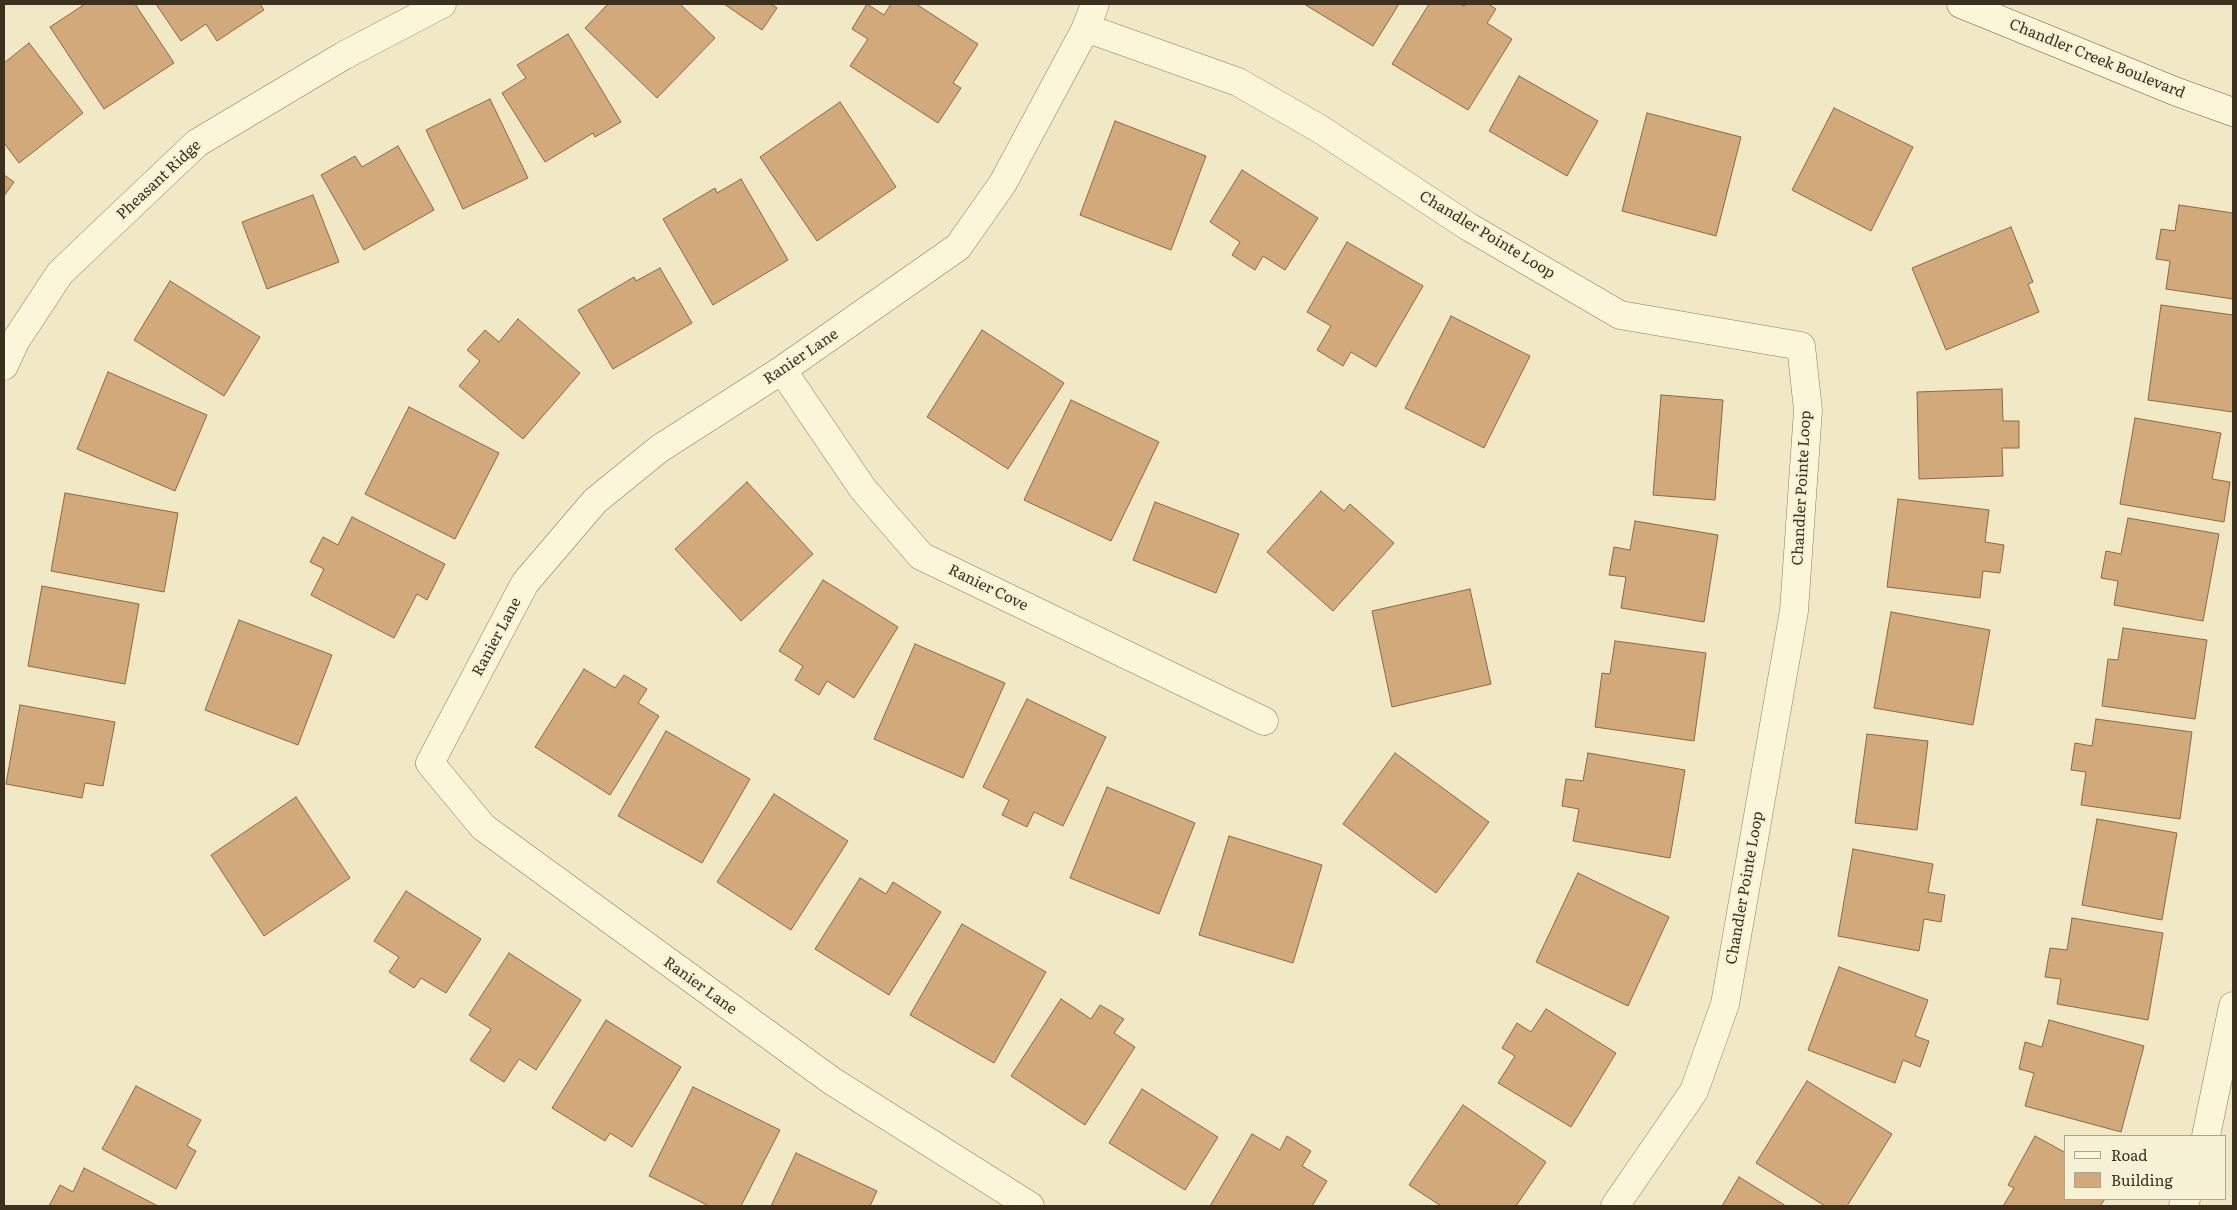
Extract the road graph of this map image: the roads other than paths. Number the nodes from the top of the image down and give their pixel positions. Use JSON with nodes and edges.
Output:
{"nodes":[{"id":1,"x":442,"y":4,"type":"edge"},
{"id":2,"x":1961,"y":4,"type":"edge"},
{"id":3,"x":1090,"y":16,"type":"edge"},
{"id":4,"x":2233,"y":112,"type":"edge"},
{"id":5,"x":4,"y":366,"type":"edge"},
{"id":6,"x":782,"y":370,"type":"junction"},
{"id":7,"x":1264,"y":721,"type":"dead end"},
{"id":8,"x":2233,"y":1006,"type":"edge"},
{"id":9,"x":2206,"y":1135,"type":"edge"},
{"id":10,"x":1030,"y":1206,"type":"edge"},
{"id":11,"x":1615,"y":1206,"type":"edge"}],
"edges":[{"from":1,"to":5,"type":"street","name":"Pheasant Ridge"},
{"from":2,"to":4,"type":"street","name":"Chandler Creek Boulevard"},
{"from":3,"to":6,"type":"street","name":"Ranier Lane"},
{"from":3,"to":11,"type":"street","name":"Chandler Pointe Loop"},
{"from":6,"to":7,"type":"street","name":"Ranier Cove"},
{"from":6,"to":10,"type":"street","name":"Ranier Lane"},
{"from":8,"to":9,"type":"street"}]}
